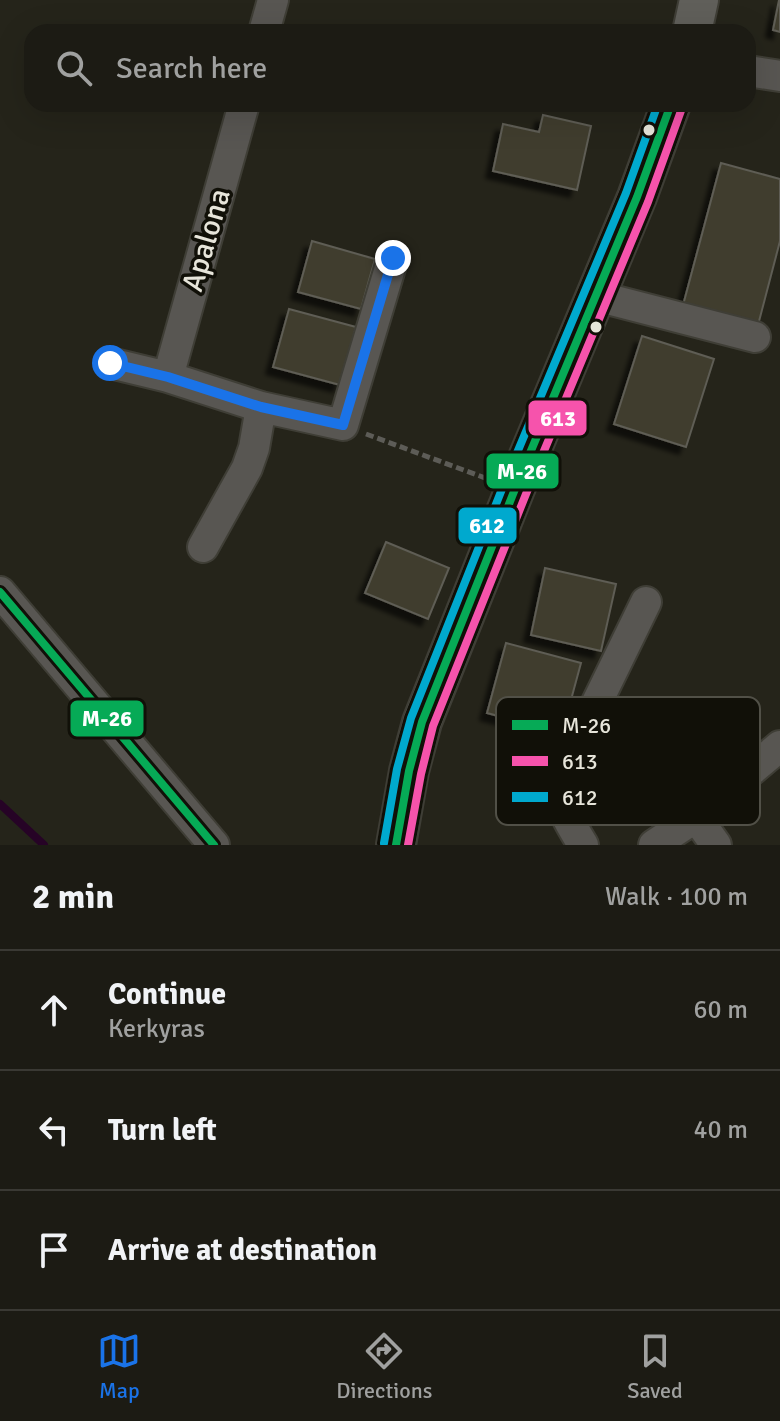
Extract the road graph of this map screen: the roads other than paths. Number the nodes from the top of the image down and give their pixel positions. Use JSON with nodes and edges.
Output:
{"nodes":[{"id":1,"x":273,"y":0,"type":"edge"},
{"id":2,"x":699,"y":0,"type":"edge"},
{"id":3,"x":266,"y":24,"type":"edge"},
{"id":4,"x":694,"y":24,"type":"edge"},
{"id":5,"x":756,"y":72,"type":"edge"},
{"id":6,"x":780,"y":76,"type":"edge"},
{"id":7,"x":242,"y":112,"type":"edge"},
{"id":8,"x":668,"y":112,"type":"edge"},
{"id":9,"x":393,"y":258,"type":"dead end"},
{"id":10,"x":596,"y":296,"type":"junction"},
{"id":11,"x":755,"y":337,"type":"dead end"},
{"id":12,"x":110,"y":363,"type":"dead end"},
{"id":13,"x":168,"y":377,"type":"junction"},
{"id":14,"x":261,"y":407,"type":"junction"},
{"id":15,"x":203,"y":547,"type":"dead end"},
{"id":16,"x":0,"y":592,"type":"edge"},
{"id":17,"x":646,"y":602,"type":"dead end"},
{"id":18,"x":600,"y":697,"type":"edge"},
{"id":19,"x":780,"y":746,"type":"edge"},
{"id":20,"x":760,"y":763,"type":"edge"},
{"id":21,"x":571,"y":825,"type":"edge"},
{"id":22,"x":684,"y":825,"type":"edge"},
{"id":23,"x":702,"y":825,"type":"edge"},
{"id":24,"x":214,"y":845,"type":"edge"},
{"id":25,"x":396,"y":845,"type":"edge"},
{"id":26,"x":583,"y":845,"type":"edge"},
{"id":27,"x":654,"y":845,"type":"edge"},
{"id":28,"x":716,"y":845,"type":"edge"}],
"edges":[{"from":1,"to":3,"type":"street"},
{"from":2,"to":4,"type":"main road"},
{"from":5,"to":6,"type":"street"},
{"from":7,"to":13,"type":"street","name":"Apalona"},
{"from":8,"to":10,"type":"main road"},
{"from":9,"to":14,"type":"street"},
{"from":10,"to":11,"type":"street"},
{"from":10,"to":25,"type":"main road"},
{"from":12,"to":13,"type":"street"},
{"from":13,"to":14,"type":"street"},
{"from":14,"to":15,"type":"street"},
{"from":16,"to":24,"type":"street"},
{"from":17,"to":18,"type":"street"},
{"from":19,"to":20,"type":"street"},
{"from":21,"to":26,"type":"street"},
{"from":22,"to":27,"type":"street"},
{"from":23,"to":28,"type":"street"}]}
